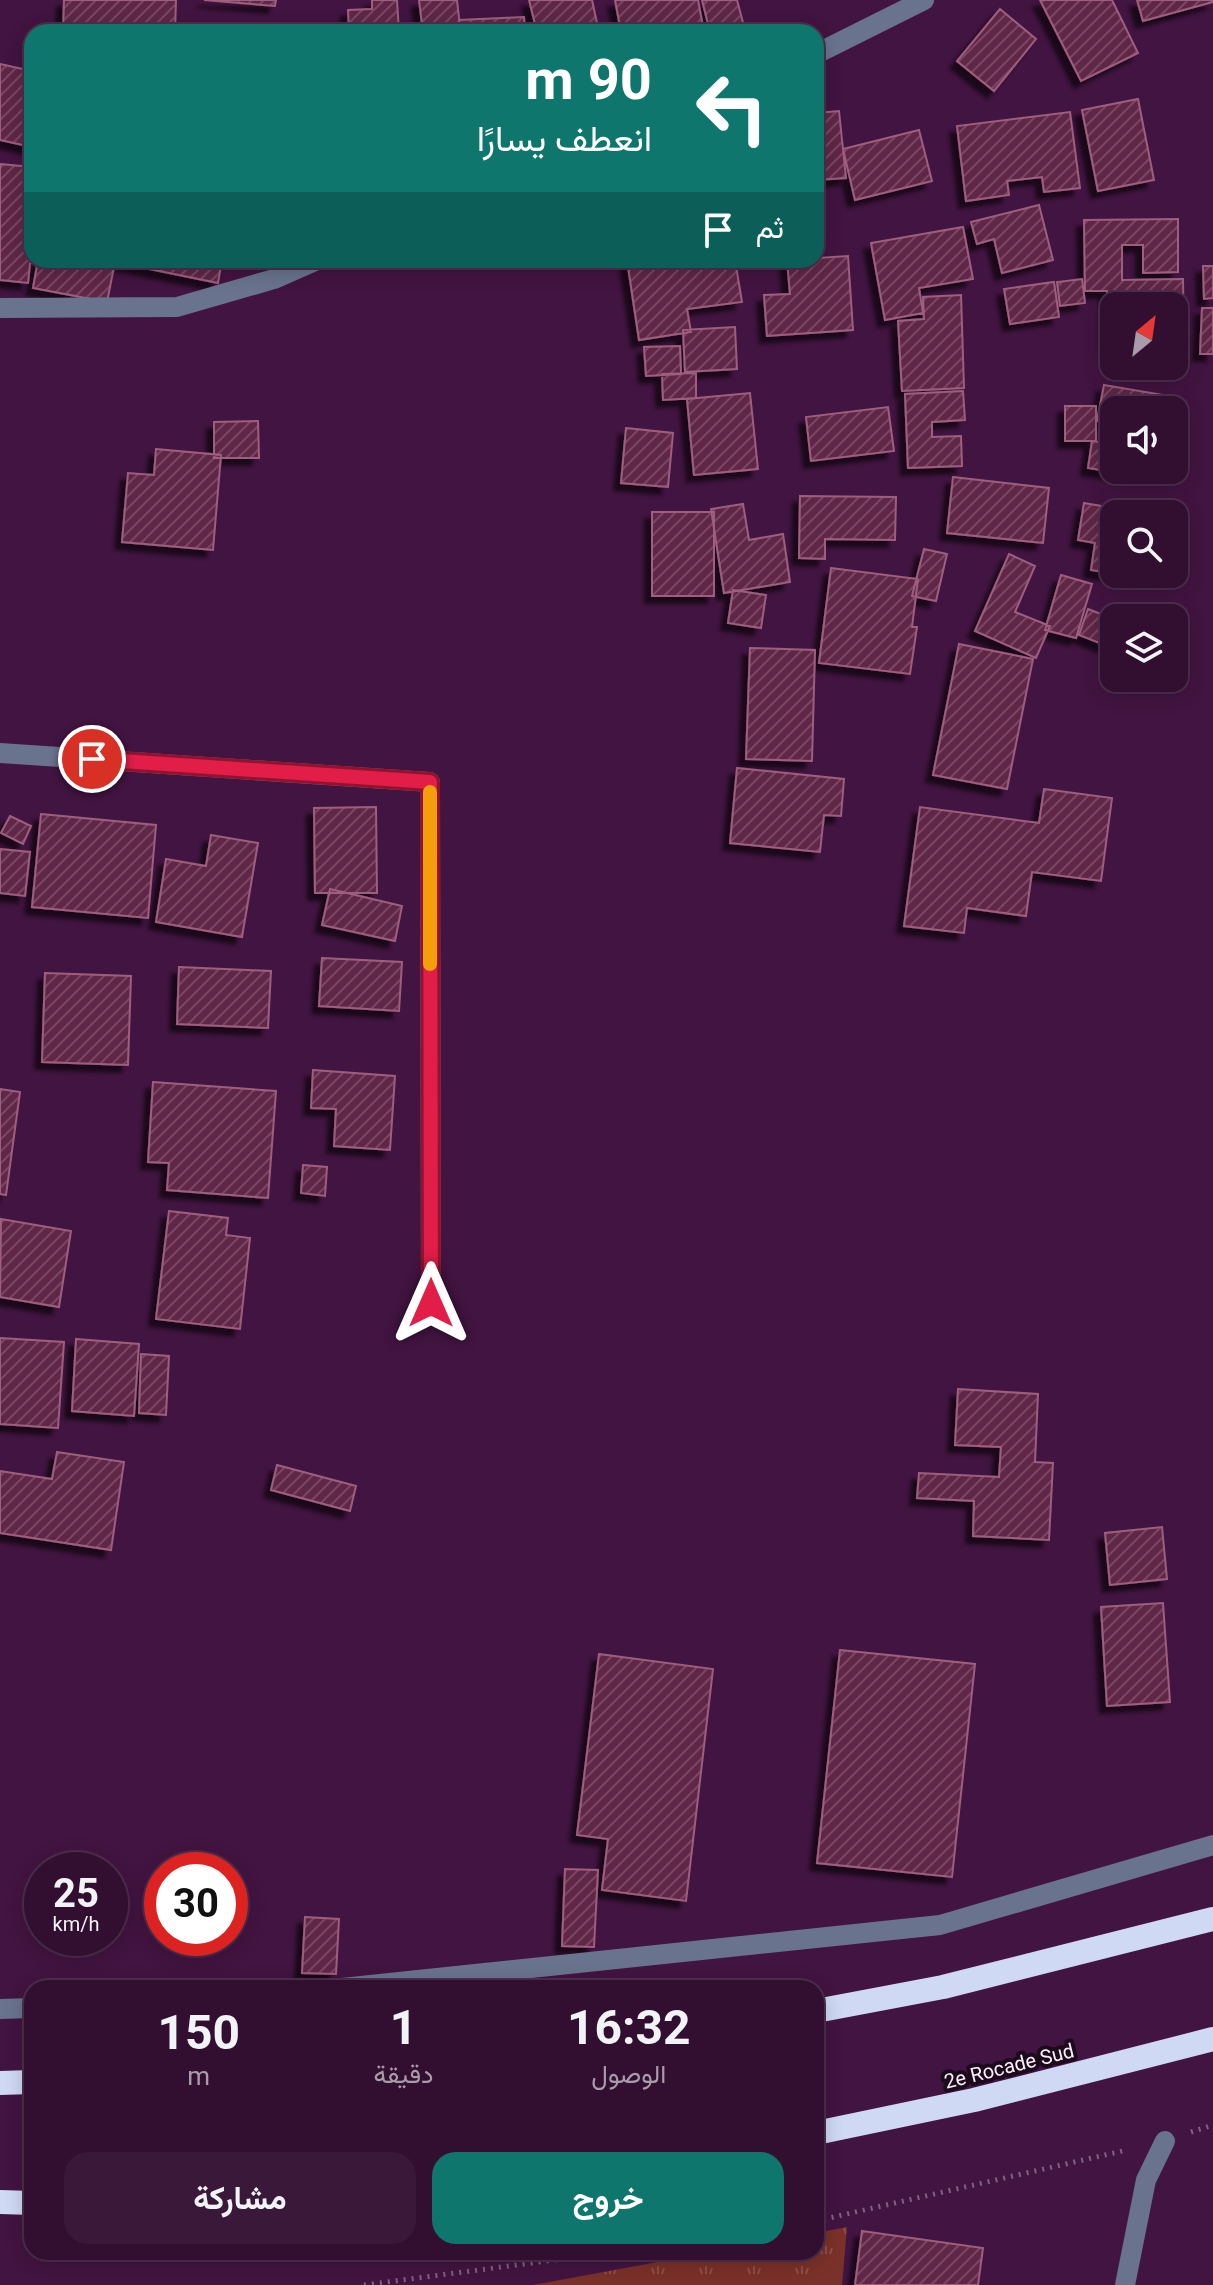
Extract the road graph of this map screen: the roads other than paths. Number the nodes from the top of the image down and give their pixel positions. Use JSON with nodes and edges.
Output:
{"nodes":[{"id":1,"x":924,"y":0,"type":"edge"},
{"id":2,"x":824,"y":50,"type":"edge"},
{"id":3,"x":299,"y":268,"type":"edge"},
{"id":4,"x":0,"y":308,"type":"edge"},
{"id":5,"x":0,"y":753,"type":"edge"},
{"id":6,"x":431,"y":1303,"type":"dead end"},
{"id":7,"x":1213,"y":1845,"type":"edge"},
{"id":8,"x":1213,"y":1919,"type":"edge"},
{"id":9,"x":418,"y":1980,"type":"edge"},
{"id":10,"x":24,"y":2008,"type":"edge"},
{"id":11,"x":0,"y":2009,"type":"edge"},
{"id":12,"x":824,"y":2009,"type":"edge"},
{"id":13,"x":1213,"y":2039,"type":"edge"},
{"id":14,"x":24,"y":2082,"type":"edge"},
{"id":15,"x":0,"y":2083,"type":"edge"},
{"id":16,"x":824,"y":2131,"type":"edge"},
{"id":17,"x":1165,"y":2141,"type":"road end"},
{"id":18,"x":0,"y":2202,"type":"edge"},
{"id":19,"x":24,"y":2203,"type":"edge"},
{"id":20,"x":1125,"y":2285,"type":"edge"}],
"edges":[{"from":1,"to":2,"type":"street"},
{"from":3,"to":4,"type":"street"},
{"from":5,"to":6,"type":"street"},
{"from":7,"to":9,"type":"street"},
{"from":8,"to":12,"type":"highway"},
{"from":10,"to":11,"type":"street"},
{"from":13,"to":16,"type":"highway","name":"2e Rocade Sud"},
{"from":14,"to":15,"type":"highway"},
{"from":17,"to":20,"type":"street"},
{"from":18,"to":19,"type":"highway"}]}
